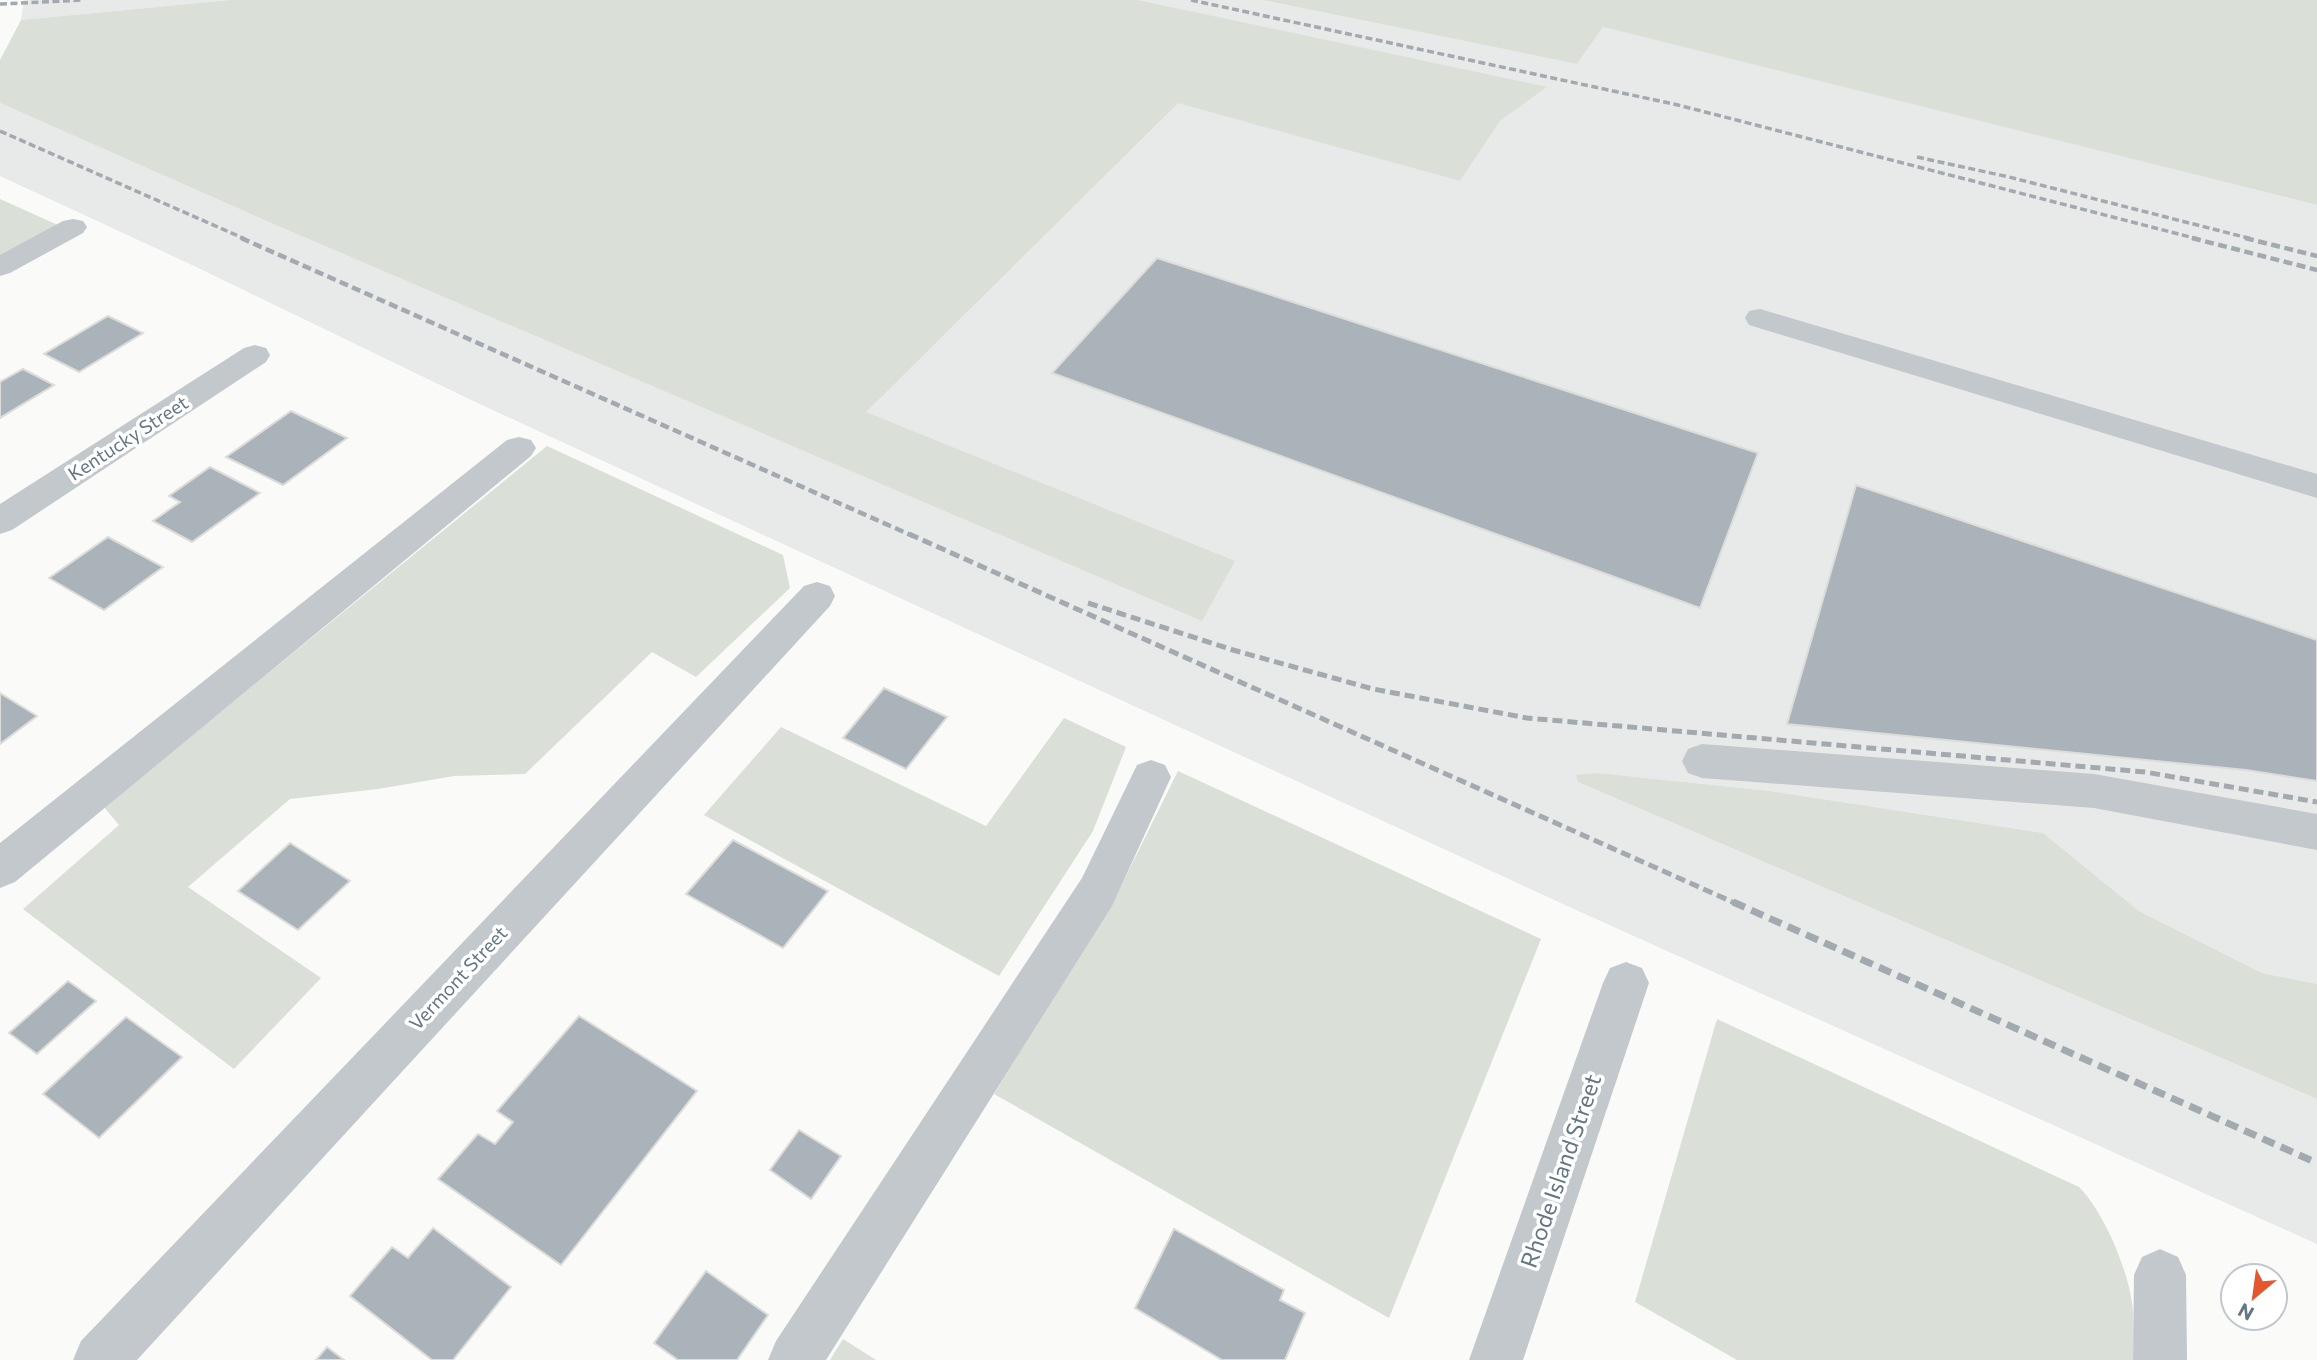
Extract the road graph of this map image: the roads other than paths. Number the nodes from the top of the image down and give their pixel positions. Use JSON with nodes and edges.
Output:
{"nodes":[{"id":1,"x":73,"y":227,"type":"dead end"},
{"id":2,"x":0,"y":267,"type":"edge"},
{"id":3,"x":1760,"y":318,"type":"dead end"},
{"id":4,"x":255,"y":355,"type":"dead end"},
{"id":5,"x":519,"y":448,"type":"dead end"},
{"id":6,"x":2317,"y":486,"type":"edge"},
{"id":7,"x":0,"y":521,"type":"edge"},
{"id":8,"x":817,"y":596,"type":"dead end"},
{"id":9,"x":1702,"y":761,"type":"dead end"},
{"id":10,"x":1151,"y":777,"type":"dead end"},
{"id":11,"x":2317,"y":832,"type":"edge"},
{"id":12,"x":0,"y":869,"type":"edge"},
{"id":13,"x":1626,"y":983,"type":"dead end"},
{"id":14,"x":2160,"y":1275,"type":"dead end"},
{"id":15,"x":100,"y":1360,"type":"edge"},
{"id":16,"x":795,"y":1360,"type":"edge"},
{"id":17,"x":1496,"y":1360,"type":"edge"},
{"id":18,"x":2160,"y":1360,"type":"edge"}],
"edges":[{"from":1,"to":2,"type":"street"},
{"from":3,"to":6,"type":"street"},
{"from":4,"to":7,"type":"street","name":"Kentucky Street"},
{"from":5,"to":12,"type":"street"},
{"from":8,"to":15,"type":"street","name":"Vermont Street"},
{"from":9,"to":11,"type":"street"},
{"from":10,"to":16,"type":"street"},
{"from":13,"to":17,"type":"street","name":"Rhode Island Street"},
{"from":14,"to":18,"type":"street"}]}
